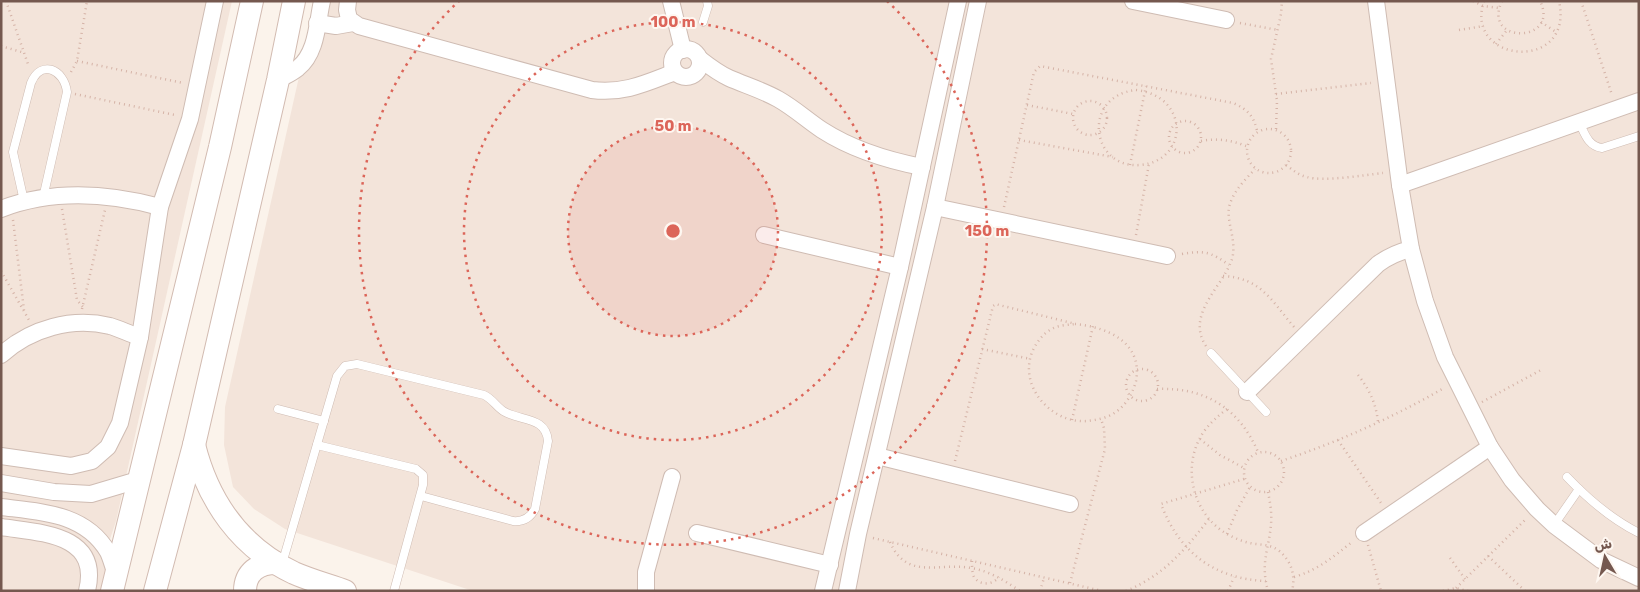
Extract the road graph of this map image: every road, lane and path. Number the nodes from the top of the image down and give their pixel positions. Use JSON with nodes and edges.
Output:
{"nodes":[{"id":1,"x":6,"y":1,"type":"edge"},
{"id":2,"x":88,"y":1,"type":"edge"},
{"id":3,"x":215,"y":1,"type":"edge"},
{"id":4,"x":252,"y":1,"type":"edge"},
{"id":5,"x":294,"y":1,"type":"edge"},
{"id":6,"x":671,"y":1,"type":"edge"},
{"id":7,"x":707,"y":1,"type":"edge"},
{"id":8,"x":958,"y":1,"type":"edge"},
{"id":9,"x":978,"y":1,"type":"edge"},
{"id":10,"x":1133,"y":1,"type":"edge"},
{"id":11,"x":1282,"y":1,"type":"edge"},
{"id":12,"x":1376,"y":1,"type":"edge"},
{"id":13,"x":1473,"y":1,"type":"edge"},
{"id":14,"x":1484,"y":1,"type":"edge"},
{"id":15,"x":1502,"y":1,"type":"edge"},
{"id":16,"x":1540,"y":1,"type":"edge"},
{"id":17,"x":1558,"y":1,"type":"edge"},
{"id":18,"x":1581,"y":1,"type":"edge"},
{"id":19,"x":322,"y":2,"type":"edge"},
{"id":20,"x":1483,"y":6,"type":"junction"},
{"id":21,"x":1499,"y":8,"type":"junction"},
{"id":22,"x":350,"y":11,"type":"edge"},
{"id":23,"x":1226,"y":20,"type":"joint"},
{"id":24,"x":703,"y":22,"type":"dead end"},
{"id":25,"x":1541,"y":22,"type":"junction"},
{"id":26,"x":317,"y":23,"type":"junction"},
{"id":27,"x":1484,"y":26,"type":"junction"},
{"id":28,"x":1278,"y":30,"type":"junction"},
{"id":29,"x":1459,"y":30,"type":"dead end"},
{"id":30,"x":1507,"y":30,"type":"junction"},
{"id":31,"x":1556,"y":32,"type":"junction"},
{"id":32,"x":1496,"y":44,"type":"junction"},
{"id":33,"x":1,"y":46,"type":"edge"},
{"id":34,"x":683,"y":50,"type":"junction"},
{"id":35,"x":25,"y":53,"type":"junction"},
{"id":36,"x":700,"y":59,"type":"junction"},
{"id":37,"x":77,"y":61,"type":"junction"},
{"id":38,"x":683,"y":74,"type":"junction"},
{"id":39,"x":33,"y":78,"type":"junction"},
{"id":40,"x":729,"y":78,"type":"junction"},
{"id":41,"x":64,"y":79,"type":"junction"},
{"id":42,"x":278,"y":80,"type":"junction"},
{"id":43,"x":1386,"y":82,"type":"junction"},
{"id":44,"x":197,"y":86,"type":"junction"},
{"id":45,"x":1146,"y":86,"type":"junction"},
{"id":46,"x":1145,"y":91,"type":"junction"},
{"id":47,"x":67,"y":92,"type":"junction"},
{"id":48,"x":1276,"y":94,"type":"junction"},
{"id":49,"x":1639,"y":101,"type":"edge"},
{"id":50,"x":1027,"y":104,"type":"junction"},
{"id":51,"x":1104,"y":108,"type":"junction"},
{"id":52,"x":1617,"y":109,"type":"junction"},
{"id":53,"x":1073,"y":114,"type":"junction"},
{"id":54,"x":190,"y":119,"type":"junction"},
{"id":55,"x":1579,"y":122,"type":"junction"},
{"id":56,"x":1176,"y":123,"type":"junction"},
{"id":57,"x":1276,"y":129,"type":"junction"},
{"id":58,"x":1257,"y":132,"type":"junction"},
{"id":59,"x":1099,"y":133,"type":"junction"},
{"id":60,"x":1639,"y":136,"type":"edge"},
{"id":61,"x":1019,"y":140,"type":"junction"},
{"id":62,"x":1201,"y":140,"type":"junction"},
{"id":63,"x":1172,"y":146,"type":"junction"},
{"id":64,"x":1247,"y":147,"type":"junction"},
{"id":65,"x":1113,"y":157,"type":"junction"},
{"id":66,"x":1149,"y":164,"type":"junction"},
{"id":67,"x":1130,"y":165,"type":"junction"},
{"id":68,"x":1286,"y":165,"type":"junction"},
{"id":69,"x":922,"y":167,"type":"junction"},
{"id":70,"x":1255,"y":168,"type":"junction"},
{"id":71,"x":1399,"y":178,"type":"junction"},
{"id":72,"x":60,"y":196,"type":"junction"},
{"id":73,"x":108,"y":196,"type":"junction"},
{"id":74,"x":44,"y":198,"type":"junction"},
{"id":75,"x":12,"y":205,"type":"edge"},
{"id":76,"x":160,"y":207,"type":"junction"},
{"id":77,"x":935,"y":207,"type":"junction"},
{"id":78,"x":1001,"y":221,"type":"junction"},
{"id":79,"x":764,"y":235,"type":"dead end"},
{"id":80,"x":1133,"y":249,"type":"junction"},
{"id":81,"x":1411,"y":249,"type":"junction"},
{"id":82,"x":1167,"y":256,"type":"joint"},
{"id":83,"x":1229,"y":265,"type":"junction"},
{"id":84,"x":900,"y":267,"type":"junction"},
{"id":85,"x":1,"y":271,"type":"edge"},
{"id":86,"x":1223,"y":276,"type":"junction"},
{"id":87,"x":83,"y":307,"type":"junction"},
{"id":88,"x":24,"y":310,"type":"junction"},
{"id":89,"x":79,"y":323,"type":"junction"},
{"id":90,"x":1076,"y":324,"type":"junction"},
{"id":91,"x":1093,"y":326,"type":"junction"},
{"id":92,"x":36,"y":332,"type":"junction"},
{"id":93,"x":1303,"y":337,"type":"junction"},
{"id":94,"x":140,"y":338,"type":"junction"},
{"id":95,"x":982,"y":349,"type":"junction"},
{"id":96,"x":1,"y":354,"type":"edge"},
{"id":97,"x":1211,"y":354,"type":"joint"},
{"id":98,"x":1030,"y":359,"type":"junction"},
{"id":99,"x":1136,"y":370,"type":"junction"},
{"id":100,"x":1541,"y":370,"type":"dead end"},
{"id":101,"x":1358,"y":375,"type":"dead end"},
{"id":102,"x":1456,"y":380,"type":"junction"},
{"id":103,"x":1157,"y":389,"type":"junction"},
{"id":104,"x":1247,"y":392,"type":"junction"},
{"id":105,"x":1130,"y":397,"type":"junction"},
{"id":106,"x":1470,"y":408,"type":"junction"},
{"id":107,"x":278,"y":409,"type":"dead end"},
{"id":108,"x":1227,"y":409,"type":"junction"},
{"id":109,"x":1266,"y":412,"type":"dead end"},
{"id":110,"x":1101,"y":419,"type":"junction"},
{"id":111,"x":324,"y":420,"type":"junction"},
{"id":112,"x":1072,"y":420,"type":"junction"},
{"id":113,"x":1378,"y":422,"type":"junction"},
{"id":114,"x":1200,"y":439,"type":"junction"},
{"id":115,"x":1338,"y":440,"type":"junction"},
{"id":116,"x":194,"y":445,"type":"junction"},
{"id":117,"x":317,"y":445,"type":"junction"},
{"id":118,"x":1490,"y":447,"type":"junction"},
{"id":119,"x":1258,"y":452,"type":"junction"},
{"id":120,"x":1,"y":456,"type":"edge"},
{"id":121,"x":877,"y":456,"type":"junction"},
{"id":122,"x":1281,"y":461,"type":"junction"},
{"id":123,"x":1244,"y":468,"type":"junction"},
{"id":124,"x":951,"y":474,"type":"junction"},
{"id":125,"x":672,"y":477,"type":"dead end"},
{"id":126,"x":1567,"y":477,"type":"dead end"},
{"id":127,"x":1244,"y":479,"type":"junction"},
{"id":128,"x":138,"y":480,"type":"junction"},
{"id":129,"x":1,"y":483,"type":"edge"},
{"id":130,"x":26,"y":487,"type":"junction"},
{"id":131,"x":1250,"y":487,"type":"junction"},
{"id":132,"x":1579,"y":489,"type":"junction"},
{"id":133,"x":1268,"y":492,"type":"junction"},
{"id":134,"x":1194,"y":494,"type":"junction"},
{"id":135,"x":421,"y":496,"type":"junction"},
{"id":136,"x":1070,"y":504,"type":"dead end"},
{"id":137,"x":1,"y":507,"type":"edge"},
{"id":138,"x":1537,"y":509,"type":"junction"},
{"id":139,"x":23,"y":510,"type":"junction"},
{"id":140,"x":1390,"y":515,"type":"junction"},
{"id":141,"x":1209,"y":519,"type":"junction"},
{"id":142,"x":1554,"y":525,"type":"junction"},
{"id":143,"x":1,"y":527,"type":"edge"},
{"id":144,"x":697,"y":533,"type":"dead end"},
{"id":145,"x":1364,"y":533,"type":"junction"},
{"id":146,"x":1639,"y":533,"type":"edge"},
{"id":147,"x":858,"y":534,"type":"junction"},
{"id":148,"x":1227,"y":534,"type":"junction"},
{"id":149,"x":890,"y":542,"type":"junction"},
{"id":150,"x":1267,"y":545,"type":"junction"},
{"id":151,"x":1187,"y":548,"type":"junction"},
{"id":152,"x":1488,"y":556,"type":"junction"},
{"id":153,"x":1450,"y":558,"type":"dead end"},
{"id":154,"x":972,"y":561,"type":"junction"},
{"id":155,"x":279,"y":564,"type":"junction"},
{"id":156,"x":830,"y":566,"type":"junction"},
{"id":157,"x":972,"y":568,"type":"junction"},
{"id":158,"x":999,"y":577,"type":"junction"},
{"id":159,"x":1234,"y":577,"type":"junction"},
{"id":160,"x":1294,"y":577,"type":"junction"},
{"id":161,"x":1044,"y":578,"type":"junction"},
{"id":162,"x":1465,"y":579,"type":"junction"},
{"id":163,"x":1266,"y":581,"type":"junction"},
{"id":164,"x":114,"y":582,"type":"edge"},
{"id":165,"x":1636,"y":582,"type":"edge"},
{"id":166,"x":1070,"y":583,"type":"junction"},
{"id":167,"x":1456,"y":588,"type":"junction"},
{"id":168,"x":1099,"y":590,"type":"edge"},
{"id":169,"x":87,"y":591,"type":"edge"},
{"id":170,"x":155,"y":591,"type":"edge"},
{"id":171,"x":245,"y":591,"type":"edge"},
{"id":172,"x":345,"y":591,"type":"edge"},
{"id":173,"x":394,"y":591,"type":"edge"},
{"id":174,"x":646,"y":591,"type":"edge"},
{"id":175,"x":823,"y":591,"type":"edge"},
{"id":176,"x":847,"y":591,"type":"edge"},
{"id":177,"x":1020,"y":591,"type":"edge"},
{"id":178,"x":1040,"y":591,"type":"edge"},
{"id":179,"x":1094,"y":591,"type":"edge"},
{"id":180,"x":1126,"y":591,"type":"edge"},
{"id":181,"x":1228,"y":591,"type":"edge"},
{"id":182,"x":1268,"y":591,"type":"edge"},
{"id":183,"x":1292,"y":591,"type":"edge"},
{"id":184,"x":1382,"y":591,"type":"edge"},
{"id":185,"x":1443,"y":591,"type":"edge"},
{"id":186,"x":1468,"y":591,"type":"edge"},
{"id":187,"x":1525,"y":591,"type":"edge"}],
"edges":[{"from":1,"to":35,"type":"path"},
{"from":2,"to":37,"type":"path"},
{"from":3,"to":44,"type":"street"},
{"from":4,"to":128,"type":"main road"},
{"from":5,"to":42,"type":"main road"},
{"from":6,"to":34,"type":"street"},
{"from":7,"to":24,"type":"lane"},
{"from":8,"to":69,"type":"street"},
{"from":9,"to":77,"type":"street"},
{"from":10,"to":23,"type":"street"},
{"from":11,"to":28,"type":"path"},
{"from":12,"to":43,"type":"street"},
{"from":13,"to":20,"type":"path"},
{"from":14,"to":20,"type":"path"},
{"from":15,"to":21,"type":"path"},
{"from":16,"to":25,"type":"path"},
{"from":17,"to":31,"type":"path"},
{"from":18,"to":52,"type":"path"},
{"from":19,"to":22,"type":"street"},
{"from":19,"to":26,"type":"street"},
{"from":20,"to":21,"type":"path"},
{"from":20,"to":27,"type":"path"},
{"from":21,"to":30,"type":"path"},
{"from":22,"to":26,"type":"street"},
{"from":22,"to":38,"type":"street"},
{"from":23,"to":28,"type":"path"},
{"from":25,"to":30,"type":"path"},
{"from":25,"to":31,"type":"path"},
{"from":26,"to":42,"type":"street"},
{"from":27,"to":29,"type":"path"},
{"from":27,"to":32,"type":"path"},
{"from":28,"to":48,"type":"path"},
{"from":30,"to":32,"type":"path"},
{"from":31,"to":32,"type":"path"},
{"from":33,"to":35,"type":"path"},
{"from":34,"to":36,"type":"street"},
{"from":34,"to":38,"type":"street"},
{"from":35,"to":39,"type":"path"},
{"from":36,"to":38,"type":"street"},
{"from":36,"to":40,"type":"street"},
{"from":37,"to":41,"type":"path"},
{"from":37,"to":44,"type":"path"},
{"from":38,"to":40,"type":"street"},
{"from":39,"to":41,"type":"lane"},
{"from":39,"to":75,"type":"lane"},
{"from":40,"to":69,"type":"street"},
{"from":41,"to":47,"type":"lane"},
{"from":42,"to":116,"type":"main road"},
{"from":43,"to":48,"type":"path"},
{"from":43,"to":71,"type":"street"},
{"from":44,"to":54,"type":"street"},
{"from":45,"to":46,"type":"path"},
{"from":45,"to":50,"type":"path"},
{"from":45,"to":58,"type":"path"},
{"from":46,"to":51,"type":"path"},
{"from":46,"to":56,"type":"path"},
{"from":46,"to":67,"type":"path"},
{"from":47,"to":54,"type":"path"},
{"from":47,"to":74,"type":"lane"},
{"from":48,"to":57,"type":"path"},
{"from":49,"to":52,"type":"street"},
{"from":50,"to":53,"type":"path"},
{"from":50,"to":61,"type":"path"},
{"from":51,"to":53,"type":"path"},
{"from":51,"to":59,"type":"path"},
{"from":51,"to":59,"type":"path"},
{"from":52,"to":55,"type":"street"},
{"from":53,"to":59,"type":"path"},
{"from":54,"to":76,"type":"street"},
{"from":55,"to":60,"type":"lane"},
{"from":55,"to":71,"type":"street"},
{"from":56,"to":62,"type":"path"},
{"from":56,"to":63,"type":"path"},
{"from":56,"to":63,"type":"path"},
{"from":57,"to":58,"type":"path"},
{"from":57,"to":68,"type":"path"},
{"from":58,"to":64,"type":"path"},
{"from":59,"to":65,"type":"path"},
{"from":61,"to":65,"type":"path"},
{"from":61,"to":78,"type":"path"},
{"from":62,"to":63,"type":"path"},
{"from":62,"to":64,"type":"path"},
{"from":63,"to":66,"type":"path"},
{"from":64,"to":70,"type":"path"},
{"from":65,"to":67,"type":"path"},
{"from":66,"to":67,"type":"path"},
{"from":66,"to":80,"type":"path"},
{"from":68,"to":70,"type":"path"},
{"from":68,"to":71,"type":"path"},
{"from":69,"to":84,"type":"street"},
{"from":70,"to":83,"type":"path"},
{"from":71,"to":81,"type":"street"},
{"from":72,"to":73,"type":"street"},
{"from":72,"to":74,"type":"street"},
{"from":72,"to":87,"type":"path"},
{"from":73,"to":76,"type":"street"},
{"from":73,"to":87,"type":"path"},
{"from":74,"to":75,"type":"street"},
{"from":75,"to":88,"type":"path"},
{"from":76,"to":94,"type":"street"},
{"from":77,"to":78,"type":"street"},
{"from":77,"to":121,"type":"street"},
{"from":78,"to":80,"type":"street"},
{"from":79,"to":84,"type":"street"},
{"from":80,"to":82,"type":"street"},
{"from":81,"to":93,"type":"street"},
{"from":81,"to":102,"type":"street"},
{"from":82,"to":83,"type":"path"},
{"from":83,"to":86,"type":"path"},
{"from":84,"to":156,"type":"street"},
{"from":85,"to":88,"type":"path"},
{"from":86,"to":93,"type":"path"},
{"from":86,"to":97,"type":"path"},
{"from":87,"to":89,"type":"path"},
{"from":88,"to":92,"type":"path"},
{"from":89,"to":92,"type":"street"},
{"from":89,"to":94,"type":"street"},
{"from":90,"to":91,"type":"path"},
{"from":90,"to":95,"type":"path"},
{"from":90,"to":98,"type":"path"},
{"from":91,"to":99,"type":"path"},
{"from":91,"to":112,"type":"path"},
{"from":92,"to":96,"type":"street"},
{"from":93,"to":104,"type":"street"},
{"from":94,"to":120,"type":"street"},
{"from":95,"to":98,"type":"path"},
{"from":95,"to":124,"type":"path"},
{"from":97,"to":104,"type":"lane"},
{"from":98,"to":112,"type":"path"},
{"from":99,"to":103,"type":"path"},
{"from":99,"to":105,"type":"path"},
{"from":99,"to":105,"type":"path"},
{"from":100,"to":106,"type":"path"},
{"from":101,"to":113,"type":"path"},
{"from":102,"to":106,"type":"street"},
{"from":102,"to":113,"type":"path"},
{"from":103,"to":105,"type":"path"},
{"from":103,"to":108,"type":"path"},
{"from":104,"to":109,"type":"lane"},
{"from":105,"to":110,"type":"path"},
{"from":106,"to":118,"type":"street"},
{"from":107,"to":111,"type":"lane"},
{"from":108,"to":114,"type":"path"},
{"from":108,"to":119,"type":"path"},
{"from":110,"to":112,"type":"path"},
{"from":110,"to":166,"type":"path"},
{"from":111,"to":117,"type":"lane"},
{"from":111,"to":135,"type":"lane"},
{"from":113,"to":115,"type":"path"},
{"from":114,"to":123,"type":"path"},
{"from":114,"to":134,"type":"path"},
{"from":115,"to":122,"type":"path"},
{"from":115,"to":140,"type":"path"},
{"from":116,"to":155,"type":"main road"},
{"from":116,"to":170,"type":"main road"},
{"from":117,"to":135,"type":"lane"},
{"from":117,"to":155,"type":"lane"},
{"from":118,"to":138,"type":"street"},
{"from":118,"to":140,"type":"street"},
{"from":119,"to":122,"type":"path"},
{"from":119,"to":123,"type":"path"},
{"from":121,"to":124,"type":"street"},
{"from":121,"to":147,"type":"street"},
{"from":122,"to":133,"type":"path"},
{"from":123,"to":127,"type":"path"},
{"from":124,"to":136,"type":"street"},
{"from":125,"to":174,"type":"street"},
{"from":126,"to":132,"type":"lane"},
{"from":127,"to":131,"type":"path"},
{"from":127,"to":134,"type":"path"},
{"from":128,"to":130,"type":"street"},
{"from":128,"to":164,"type":"main road"},
{"from":129,"to":130,"type":"street"},
{"from":130,"to":139,"type":"street"},
{"from":131,"to":133,"type":"path"},
{"from":131,"to":148,"type":"path"},
{"from":132,"to":142,"type":"lane"},
{"from":132,"to":146,"type":"lane"},
{"from":133,"to":150,"type":"path"},
{"from":134,"to":141,"type":"path"},
{"from":134,"to":151,"type":"path"},
{"from":135,"to":173,"type":"lane"},
{"from":137,"to":139,"type":"street"},
{"from":138,"to":142,"type":"street"},
{"from":138,"to":152,"type":"path"},
{"from":139,"to":164,"type":"street"},
{"from":140,"to":145,"type":"street"},
{"from":141,"to":148,"type":"path"},
{"from":141,"to":151,"type":"path"},
{"from":142,"to":165,"type":"street"},
{"from":143,"to":169,"type":"street"},
{"from":144,"to":156,"type":"street"},
{"from":145,"to":160,"type":"path"},
{"from":145,"to":184,"type":"path"},
{"from":147,"to":149,"type":"path"},
{"from":147,"to":176,"type":"street"},
{"from":148,"to":150,"type":"path"},
{"from":149,"to":154,"type":"path"},
{"from":149,"to":157,"type":"path"},
{"from":150,"to":160,"type":"path"},
{"from":150,"to":163,"type":"path"},
{"from":151,"to":159,"type":"path"},
{"from":151,"to":180,"type":"path"},
{"from":152,"to":162,"type":"path"},
{"from":152,"to":187,"type":"path"},
{"from":153,"to":162,"type":"path"},
{"from":154,"to":157,"type":"path"},
{"from":154,"to":161,"type":"path"},
{"from":155,"to":171,"type":"main road"},
{"from":155,"to":172,"type":"main road"},
{"from":156,"to":175,"type":"street"},
{"from":157,"to":158,"type":"path"},
{"from":157,"to":158,"type":"path"},
{"from":158,"to":177,"type":"path"},
{"from":159,"to":163,"type":"path"},
{"from":159,"to":181,"type":"path"},
{"from":160,"to":183,"type":"path"},
{"from":161,"to":166,"type":"path"},
{"from":161,"to":178,"type":"path"},
{"from":162,"to":167,"type":"path"},
{"from":163,"to":182,"type":"path"},
{"from":166,"to":168,"type":"path"},
{"from":167,"to":185,"type":"path"},
{"from":167,"to":186,"type":"path"},
{"from":168,"to":179,"type":"path"}]}
